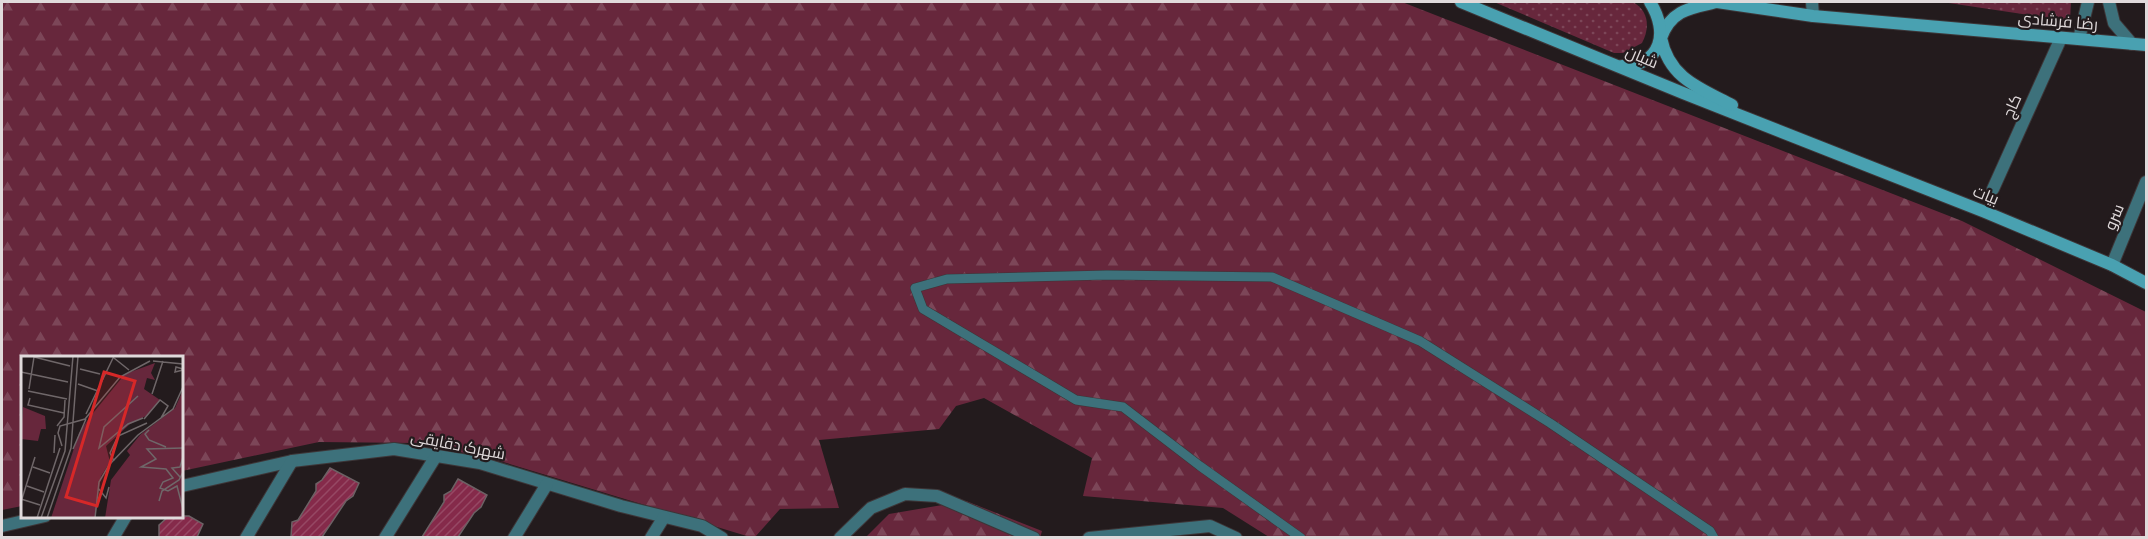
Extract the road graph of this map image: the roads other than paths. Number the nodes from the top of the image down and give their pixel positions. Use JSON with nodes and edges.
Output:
{"nodes":[{"id":1,"x":1461,"y":2,"type":"edge"},
{"id":2,"x":1650,"y":2,"type":"edge"},
{"id":3,"x":1717,"y":2,"type":"edge"},
{"id":4,"x":1812,"y":2,"type":"edge"},
{"id":5,"x":2088,"y":2,"type":"edge"},
{"id":6,"x":2109,"y":2,"type":"edge"},
{"id":7,"x":1813,"y":16,"type":"junction"},
{"id":8,"x":1661,"y":38,"type":"junction"},
{"id":9,"x":2061,"y":38,"type":"junction"},
{"id":10,"x":2079,"y":39,"type":"junction"},
{"id":11,"x":2132,"y":44,"type":"junction"},
{"id":12,"x":2146,"y":45,"type":"edge"},
{"id":13,"x":1621,"y":66,"type":"junction"},
{"id":14,"x":1811,"y":144,"type":"junction"},
{"id":15,"x":2146,"y":182,"type":"edge"},
{"id":16,"x":1993,"y":189,"type":"dead end"},
{"id":17,"x":2112,"y":265,"type":"junction"},
{"id":18,"x":2146,"y":283,"type":"edge"},
{"id":19,"x":436,"y":456,"type":"junction"},
{"id":20,"x":292,"y":461,"type":"junction"},
{"id":21,"x":547,"y":484,"type":"junction"},
{"id":22,"x":183,"y":486,"type":"edge"},
{"id":23,"x":664,"y":517,"type":"junction"},
{"id":24,"x":36,"y":518,"type":"edge"},
{"id":25,"x":125,"y":518,"type":"edge"},
{"id":26,"x":2,"y":526,"type":"edge"},
{"id":27,"x":113,"y":537,"type":"edge"},
{"id":28,"x":246,"y":537,"type":"edge"},
{"id":29,"x":385,"y":537,"type":"edge"},
{"id":30,"x":514,"y":537,"type":"edge"},
{"id":31,"x":651,"y":537,"type":"edge"},
{"id":32,"x":722,"y":537,"type":"edge"},
{"id":33,"x":840,"y":537,"type":"edge"},
{"id":34,"x":1034,"y":537,"type":"edge"},
{"id":35,"x":1089,"y":537,"type":"edge"},
{"id":36,"x":1236,"y":537,"type":"edge"},
{"id":37,"x":1301,"y":537,"type":"edge"},
{"id":38,"x":1713,"y":537,"type":"edge"}],
"edges":[{"from":1,"to":13,"type":"main road","name":"شیان"},
{"from":2,"to":8,"type":"main road"},
{"from":3,"to":7,"type":"main road","name":"رضا فرشادی"},
{"from":3,"to":8,"type":"main road"},
{"from":4,"to":7,"type":"street"},
{"from":5,"to":10,"type":"street"},
{"from":6,"to":11,"type":"street"},
{"from":7,"to":9,"type":"main road","name":"رضا فرشادی"},
{"from":8,"to":13,"type":"main road"},
{"from":8,"to":14,"type":"main road"},
{"from":9,"to":10,"type":"main road","name":"رضا فرشادی"},
{"from":9,"to":16,"type":"street","name":"کاج"},
{"from":10,"to":11,"type":"main road","name":"رضا فرشادی"},
{"from":11,"to":12,"type":"main road","name":"رضا فرشادی"},
{"from":13,"to":14,"type":"main road","name":"شیان"},
{"from":14,"to":17,"type":"main road","name":"بیات"},
{"from":15,"to":17,"type":"street","name":"سرو"},
{"from":17,"to":18,"type":"main road","name":"بیات"},
{"from":19,"to":20,"type":"street","name":"شهرک دقایقی"},
{"from":19,"to":21,"type":"street","name":"شهرک دقایقی"},
{"from":19,"to":29,"type":"street"},
{"from":20,"to":22,"type":"street","name":"شهرک دقایقی"},
{"from":20,"to":28,"type":"street"},
{"from":21,"to":23,"type":"street","name":"شهرک دقایقی"},
{"from":21,"to":30,"type":"street"},
{"from":23,"to":31,"type":"street"},
{"from":23,"to":32,"type":"street","name":"شهرک دقایقی"},
{"from":24,"to":26,"type":"street"},
{"from":25,"to":27,"type":"street"},
{"from":33,"to":34,"type":"street"},
{"from":35,"to":36,"type":"street"},
{"from":37,"to":38,"type":"lane"}]}
